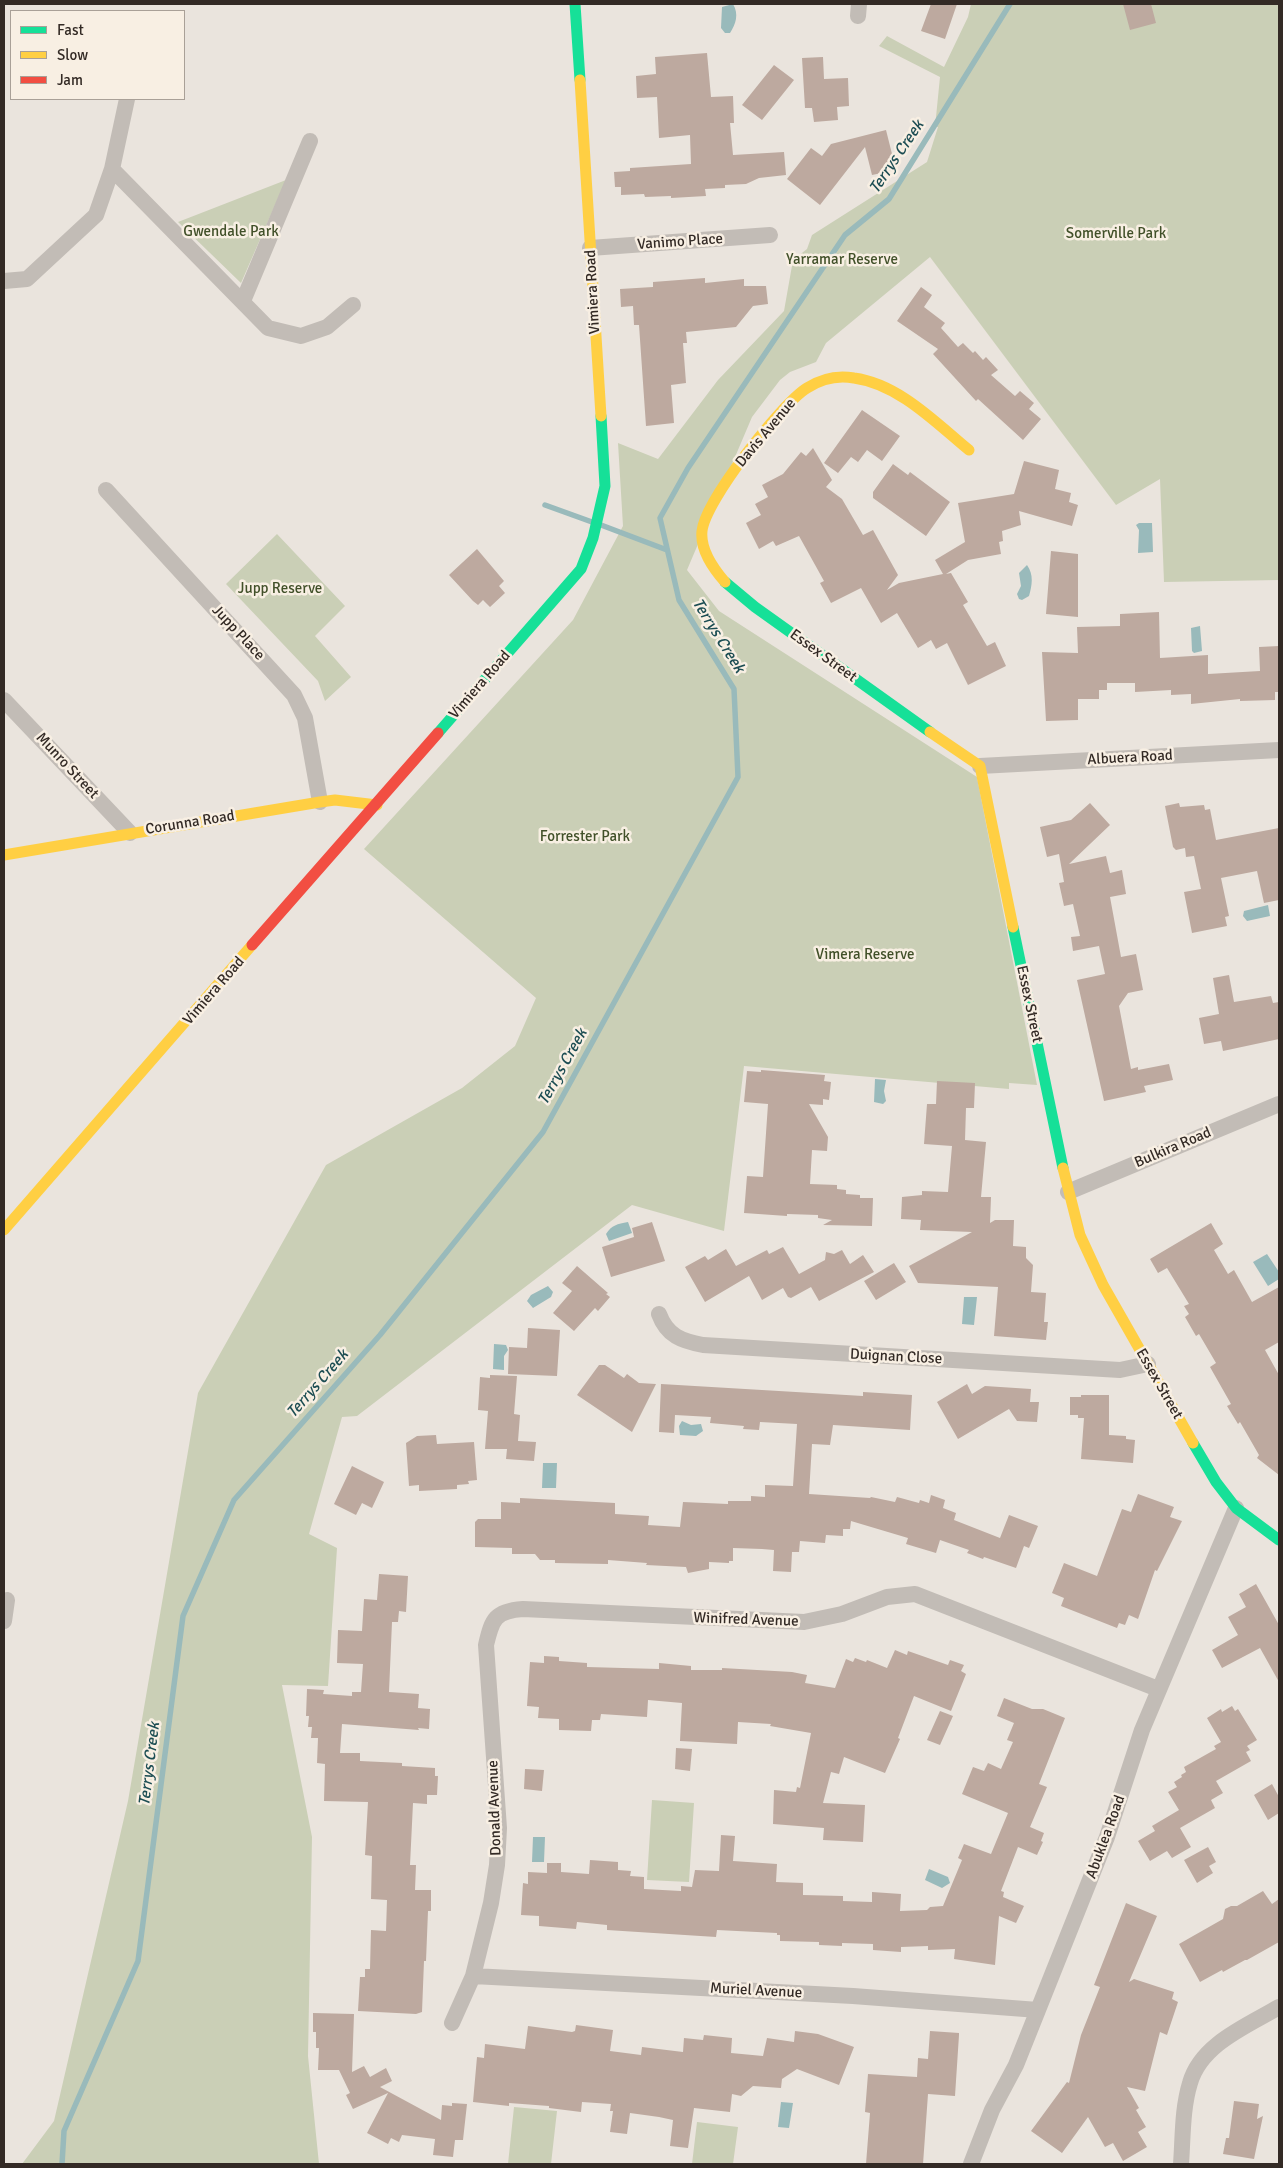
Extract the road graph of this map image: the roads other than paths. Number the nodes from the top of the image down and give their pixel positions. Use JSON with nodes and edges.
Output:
{"nodes":[{"id":1,"x":575,"y":4,"type":"edge"},
{"id":2,"x":127,"y":100,"type":"edge"},
{"id":3,"x":310,"y":141,"type":"dead end"},
{"id":4,"x":112,"y":169,"type":"junction"},
{"id":5,"x":770,"y":235,"type":"dead end"},
{"id":6,"x":590,"y":248,"type":"junction"},
{"id":7,"x":4,"y":281,"type":"edge"},
{"id":8,"x":243,"y":302,"type":"junction"},
{"id":9,"x":353,"y":305,"type":"dead end"},
{"id":10,"x":969,"y":450,"type":"dead end"},
{"id":11,"x":106,"y":490,"type":"dead end"},
{"id":12,"x":702,"y":541,"type":"joint"},
{"id":13,"x":4,"y":700,"type":"edge"},
{"id":14,"x":1279,"y":750,"type":"edge"},
{"id":15,"x":980,"y":766,"type":"junction"},
{"id":16,"x":320,"y":802,"type":"junction"},
{"id":17,"x":377,"y":805,"type":"junction"},
{"id":18,"x":130,"y":832,"type":"junction"},
{"id":19,"x":4,"y":855,"type":"edge"},
{"id":20,"x":1279,"y":1104,"type":"edge"},
{"id":21,"x":1068,"y":1192,"type":"junction"},
{"id":22,"x":4,"y":1230,"type":"edge"},
{"id":23,"x":659,"y":1314,"type":"dead end"},
{"id":24,"x":1148,"y":1364,"type":"junction"},
{"id":25,"x":1236,"y":1508,"type":"junction"},
{"id":26,"x":1279,"y":1540,"type":"edge"},
{"id":27,"x":7,"y":1600,"type":"dead end"},
{"id":28,"x":495,"y":1618,"type":"joint"},
{"id":29,"x":4,"y":1621,"type":"edge"},
{"id":30,"x":1158,"y":1689,"type":"junction"},
{"id":31,"x":473,"y":1976,"type":"junction"},
{"id":32,"x":1279,"y":2007,"type":"edge"},
{"id":33,"x":1038,"y":2010,"type":"junction"},
{"id":34,"x":452,"y":2023,"type":"dead end"},
{"id":35,"x":971,"y":2164,"type":"edge"},
{"id":36,"x":1180,"y":2164,"type":"edge"}],
"edges":[{"from":1,"to":6,"type":"street","name":"Vimiera Road"},
{"from":2,"to":4,"type":"street"},
{"from":3,"to":8,"type":"street"},
{"from":4,"to":7,"type":"street"},
{"from":4,"to":8,"type":"street"},
{"from":5,"to":6,"type":"street","name":"Vanimo Place"},
{"from":6,"to":17,"type":"street","name":"Vimiera Road"},
{"from":8,"to":9,"type":"street"},
{"from":10,"to":12,"type":"street","name":"Davis Avenue"},
{"from":11,"to":16,"type":"street","name":"Jupp Place"},
{"from":12,"to":15,"type":"street","name":"Essex Street"},
{"from":13,"to":18,"type":"street","name":"Munro Street"},
{"from":14,"to":15,"type":"street","name":"Albuera Road"},
{"from":15,"to":21,"type":"street","name":"Essex Street"},
{"from":16,"to":17,"type":"street","name":"Corunna Road"},
{"from":16,"to":18,"type":"street","name":"Corunna Road"},
{"from":17,"to":22,"type":"street","name":"Vimiera Road"},
{"from":18,"to":19,"type":"street","name":"Corunna Road"},
{"from":20,"to":21,"type":"street","name":"Bulkira Road"},
{"from":21,"to":24,"type":"street","name":"Essex Street"},
{"from":23,"to":24,"type":"street","name":"Duignan Close"},
{"from":24,"to":25,"type":"street","name":"Essex Street"},
{"from":25,"to":26,"type":"street","name":"Essex Street"},
{"from":25,"to":30,"type":"street","name":"Abuklea Road"},
{"from":27,"to":29,"type":"street"},
{"from":28,"to":30,"type":"street","name":"Winifred Avenue"},
{"from":28,"to":31,"type":"street","name":"Donald Avenue"},
{"from":30,"to":33,"type":"street","name":"Abuklea Road"},
{"from":31,"to":33,"type":"street","name":"Muriel Avenue"},
{"from":31,"to":34,"type":"street","name":"Donald Avenue"},
{"from":32,"to":36,"type":"street"},
{"from":33,"to":35,"type":"street","name":"Abuklea Road"}]}
